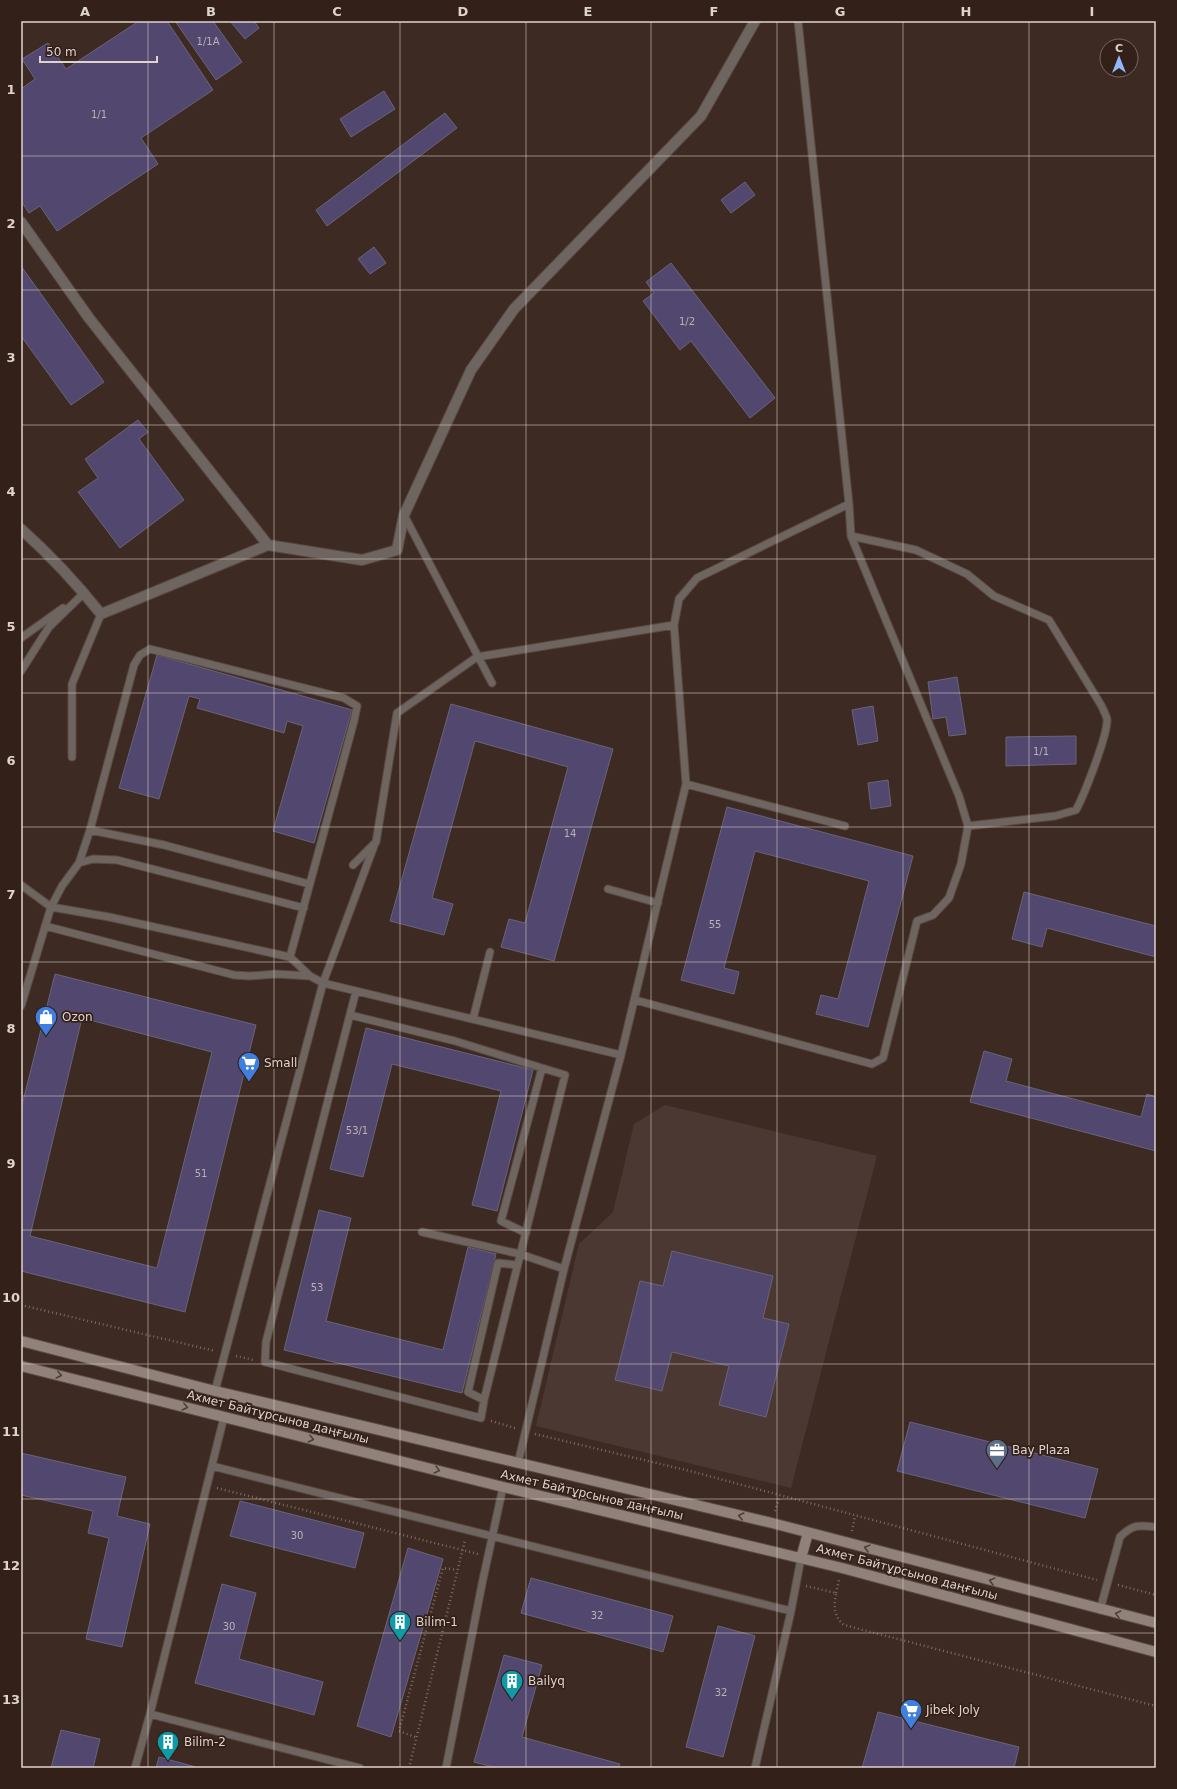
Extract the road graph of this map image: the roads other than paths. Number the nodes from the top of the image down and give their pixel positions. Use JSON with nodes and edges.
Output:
{"nodes":[{"id":1,"x":755,"y":21,"type":"edge"},
{"id":2,"x":798,"y":21,"type":"edge"},
{"id":3,"x":21,"y":222,"type":"edge"},
{"id":4,"x":849,"y":504,"type":"junction"},
{"id":5,"x":404,"y":515,"type":"junction"},
{"id":6,"x":21,"y":529,"type":"edge"},
{"id":7,"x":851,"y":536,"type":"junction"},
{"id":8,"x":268,"y":545,"type":"junction"},
{"id":9,"x":84,"y":593,"type":"junction"},
{"id":10,"x":101,"y":614,"type":"junction"},
{"id":11,"x":674,"y":625,"type":"junction"},
{"id":12,"x":21,"y":638,"type":"edge"},
{"id":13,"x":477,"y":657,"type":"junction"},
{"id":14,"x":21,"y":670,"type":"edge"},
{"id":15,"x":492,"y":683,"type":"dead end"},
{"id":16,"x":72,"y":757,"type":"dead end"},
{"id":17,"x":686,"y":784,"type":"junction"},
{"id":18,"x":845,"y":826,"type":"dead end"},
{"id":19,"x":968,"y":826,"type":"junction"},
{"id":20,"x":90,"y":830,"type":"junction"},
{"id":21,"x":376,"y":842,"type":"junction"},
{"id":22,"x":79,"y":863,"type":"junction"},
{"id":23,"x":354,"y":865,"type":"dead end"},
{"id":24,"x":21,"y":884,"type":"edge"},
{"id":25,"x":309,"y":884,"type":"junction"},
{"id":26,"x":608,"y":889,"type":"dead end"},
{"id":27,"x":658,"y":903,"type":"junction"},
{"id":28,"x":51,"y":907,"type":"junction"},
{"id":29,"x":304,"y":908,"type":"junction"},
{"id":30,"x":45,"y":926,"type":"junction"},
{"id":31,"x":490,"y":952,"type":"dead end"},
{"id":32,"x":290,"y":957,"type":"junction"},
{"id":33,"x":310,"y":976,"type":"junction"},
{"id":34,"x":323,"y":983,"type":"junction"},
{"id":35,"x":356,"y":991,"type":"junction"},
{"id":36,"x":635,"y":1000,"type":"junction"},
{"id":37,"x":21,"y":1006,"type":"edge"},
{"id":38,"x":350,"y":1015,"type":"junction"},
{"id":39,"x":474,"y":1019,"type":"junction"},
{"id":40,"x":621,"y":1055,"type":"junction"},
{"id":41,"x":542,"y":1068,"type":"junction"},
{"id":42,"x":422,"y":1232,"type":"dead end"},
{"id":43,"x":526,"y":1233,"type":"junction"},
{"id":44,"x":520,"y":1254,"type":"junction"},
{"id":45,"x":517,"y":1265,"type":"junction"},
{"id":46,"x":564,"y":1269,"type":"junction"},
{"id":47,"x":21,"y":1341,"type":"edge"},
{"id":48,"x":21,"y":1366,"type":"edge"},
{"id":49,"x":215,"y":1391,"type":"junction"},
{"id":50,"x":484,"y":1400,"type":"junction"},
{"id":51,"x":224,"y":1417,"type":"junction"},
{"id":52,"x":518,"y":1463,"type":"junction"},
{"id":53,"x":212,"y":1466,"type":"junction"},
{"id":54,"x":504,"y":1487,"type":"junction"},
{"id":55,"x":1156,"y":1527,"type":"edge"},
{"id":56,"x":808,"y":1533,"type":"junction"},
{"id":57,"x":492,"y":1536,"type":"junction"},
{"id":58,"x":801,"y":1558,"type":"junction"},
{"id":59,"x":1100,"y":1610,"type":"junction"},
{"id":60,"x":791,"y":1611,"type":"junction"},
{"id":61,"x":1156,"y":1623,"type":"edge"},
{"id":62,"x":1156,"y":1652,"type":"edge"},
{"id":63,"x":150,"y":1714,"type":"junction"},
{"id":64,"x":134,"y":1768,"type":"edge"},
{"id":65,"x":360,"y":1768,"type":"edge"},
{"id":66,"x":446,"y":1768,"type":"edge"},
{"id":67,"x":755,"y":1768,"type":"edge"}],
"edges":[{"from":1,"to":5,"type":"street"},
{"from":2,"to":4,"type":"lane"},
{"from":3,"to":8,"type":"street"},
{"from":4,"to":7,"type":"lane"},
{"from":4,"to":11,"type":"lane"},
{"from":5,"to":8,"type":"street"},
{"from":5,"to":13,"type":"lane"},
{"from":6,"to":9,"type":"street"},
{"from":7,"to":19,"type":"lane"},
{"from":7,"to":19,"type":"lane"},
{"from":8,"to":10,"type":"street"},
{"from":9,"to":10,"type":"street"},
{"from":9,"to":12,"type":"lane"},
{"from":9,"to":14,"type":"lane"},
{"from":10,"to":16,"type":"lane"},
{"from":11,"to":13,"type":"lane"},
{"from":11,"to":17,"type":"lane"},
{"from":13,"to":15,"type":"lane"},
{"from":13,"to":21,"type":"lane"},
{"from":17,"to":18,"type":"lane"},
{"from":17,"to":27,"type":"lane"},
{"from":19,"to":36,"type":"lane"},
{"from":20,"to":22,"type":"lane"},
{"from":20,"to":25,"type":"lane"},
{"from":20,"to":25,"type":"lane"},
{"from":21,"to":23,"type":"lane"},
{"from":21,"to":34,"type":"lane"},
{"from":22,"to":28,"type":"lane"},
{"from":22,"to":29,"type":"lane"},
{"from":24,"to":28,"type":"lane"},
{"from":25,"to":29,"type":"lane"},
{"from":26,"to":27,"type":"lane"},
{"from":27,"to":36,"type":"lane"},
{"from":28,"to":30,"type":"lane"},
{"from":28,"to":32,"type":"lane"},
{"from":29,"to":32,"type":"lane"},
{"from":30,"to":33,"type":"lane"},
{"from":30,"to":37,"type":"lane"},
{"from":31,"to":39,"type":"lane"},
{"from":32,"to":33,"type":"lane"},
{"from":33,"to":34,"type":"lane"},
{"from":34,"to":35,"type":"lane"},
{"from":34,"to":49,"type":"lane"},
{"from":35,"to":38,"type":"lane"},
{"from":35,"to":39,"type":"lane"},
{"from":36,"to":40,"type":"lane"},
{"from":38,"to":41,"type":"lane"},
{"from":38,"to":50,"type":"lane"},
{"from":39,"to":40,"type":"lane"},
{"from":40,"to":46,"type":"lane"},
{"from":41,"to":43,"type":"lane"},
{"from":41,"to":43,"type":"lane"},
{"from":42,"to":44,"type":"lane"},
{"from":43,"to":44,"type":"lane"},
{"from":44,"to":45,"type":"lane"},
{"from":44,"to":46,"type":"lane"},
{"from":45,"to":50,"type":"lane"},
{"from":45,"to":50,"type":"lane"},
{"from":46,"to":52,"type":"lane"},
{"from":47,"to":49,"type":"street","name":"Ахмет Байтұрсынов даңғылы"},
{"from":48,"to":51,"type":"street","name":"Ахмет Байтұрсынов даңғылы","one_way":true},
{"from":49,"to":52,"type":"street","name":"Ахмет Байтұрсынов даңғылы"},
{"from":51,"to":53,"type":"lane"},
{"from":51,"to":54,"type":"street","name":"Ахмет Байтұрсынов даңғылы","one_way":true},
{"from":56,"to":52,"type":"street","name":"Ахмет Байтұрсынов даңғылы","one_way":true},
{"from":53,"to":57,"type":"lane"},
{"from":53,"to":63,"type":"lane"},
{"from":54,"to":57,"type":"lane"},
{"from":54,"to":58,"type":"street","name":"Ахмет Байтұрсынов даңғылы"},
{"from":55,"to":59,"type":"lane"},
{"from":56,"to":58,"type":"street"},
{"from":59,"to":56,"type":"street","name":"Ахмет Байтұрсынов даңғылы","one_way":true},
{"from":57,"to":60,"type":"lane"},
{"from":57,"to":66,"type":"lane"},
{"from":58,"to":60,"type":"lane"},
{"from":58,"to":62,"type":"street","name":"Ахмет Байтұрсынов даңғылы"},
{"from":61,"to":59,"type":"street","name":"Ахмет Байтұрсынов даңғылы","one_way":true},
{"from":60,"to":67,"type":"lane"},
{"from":63,"to":64,"type":"lane"},
{"from":63,"to":65,"type":"lane"}]}
